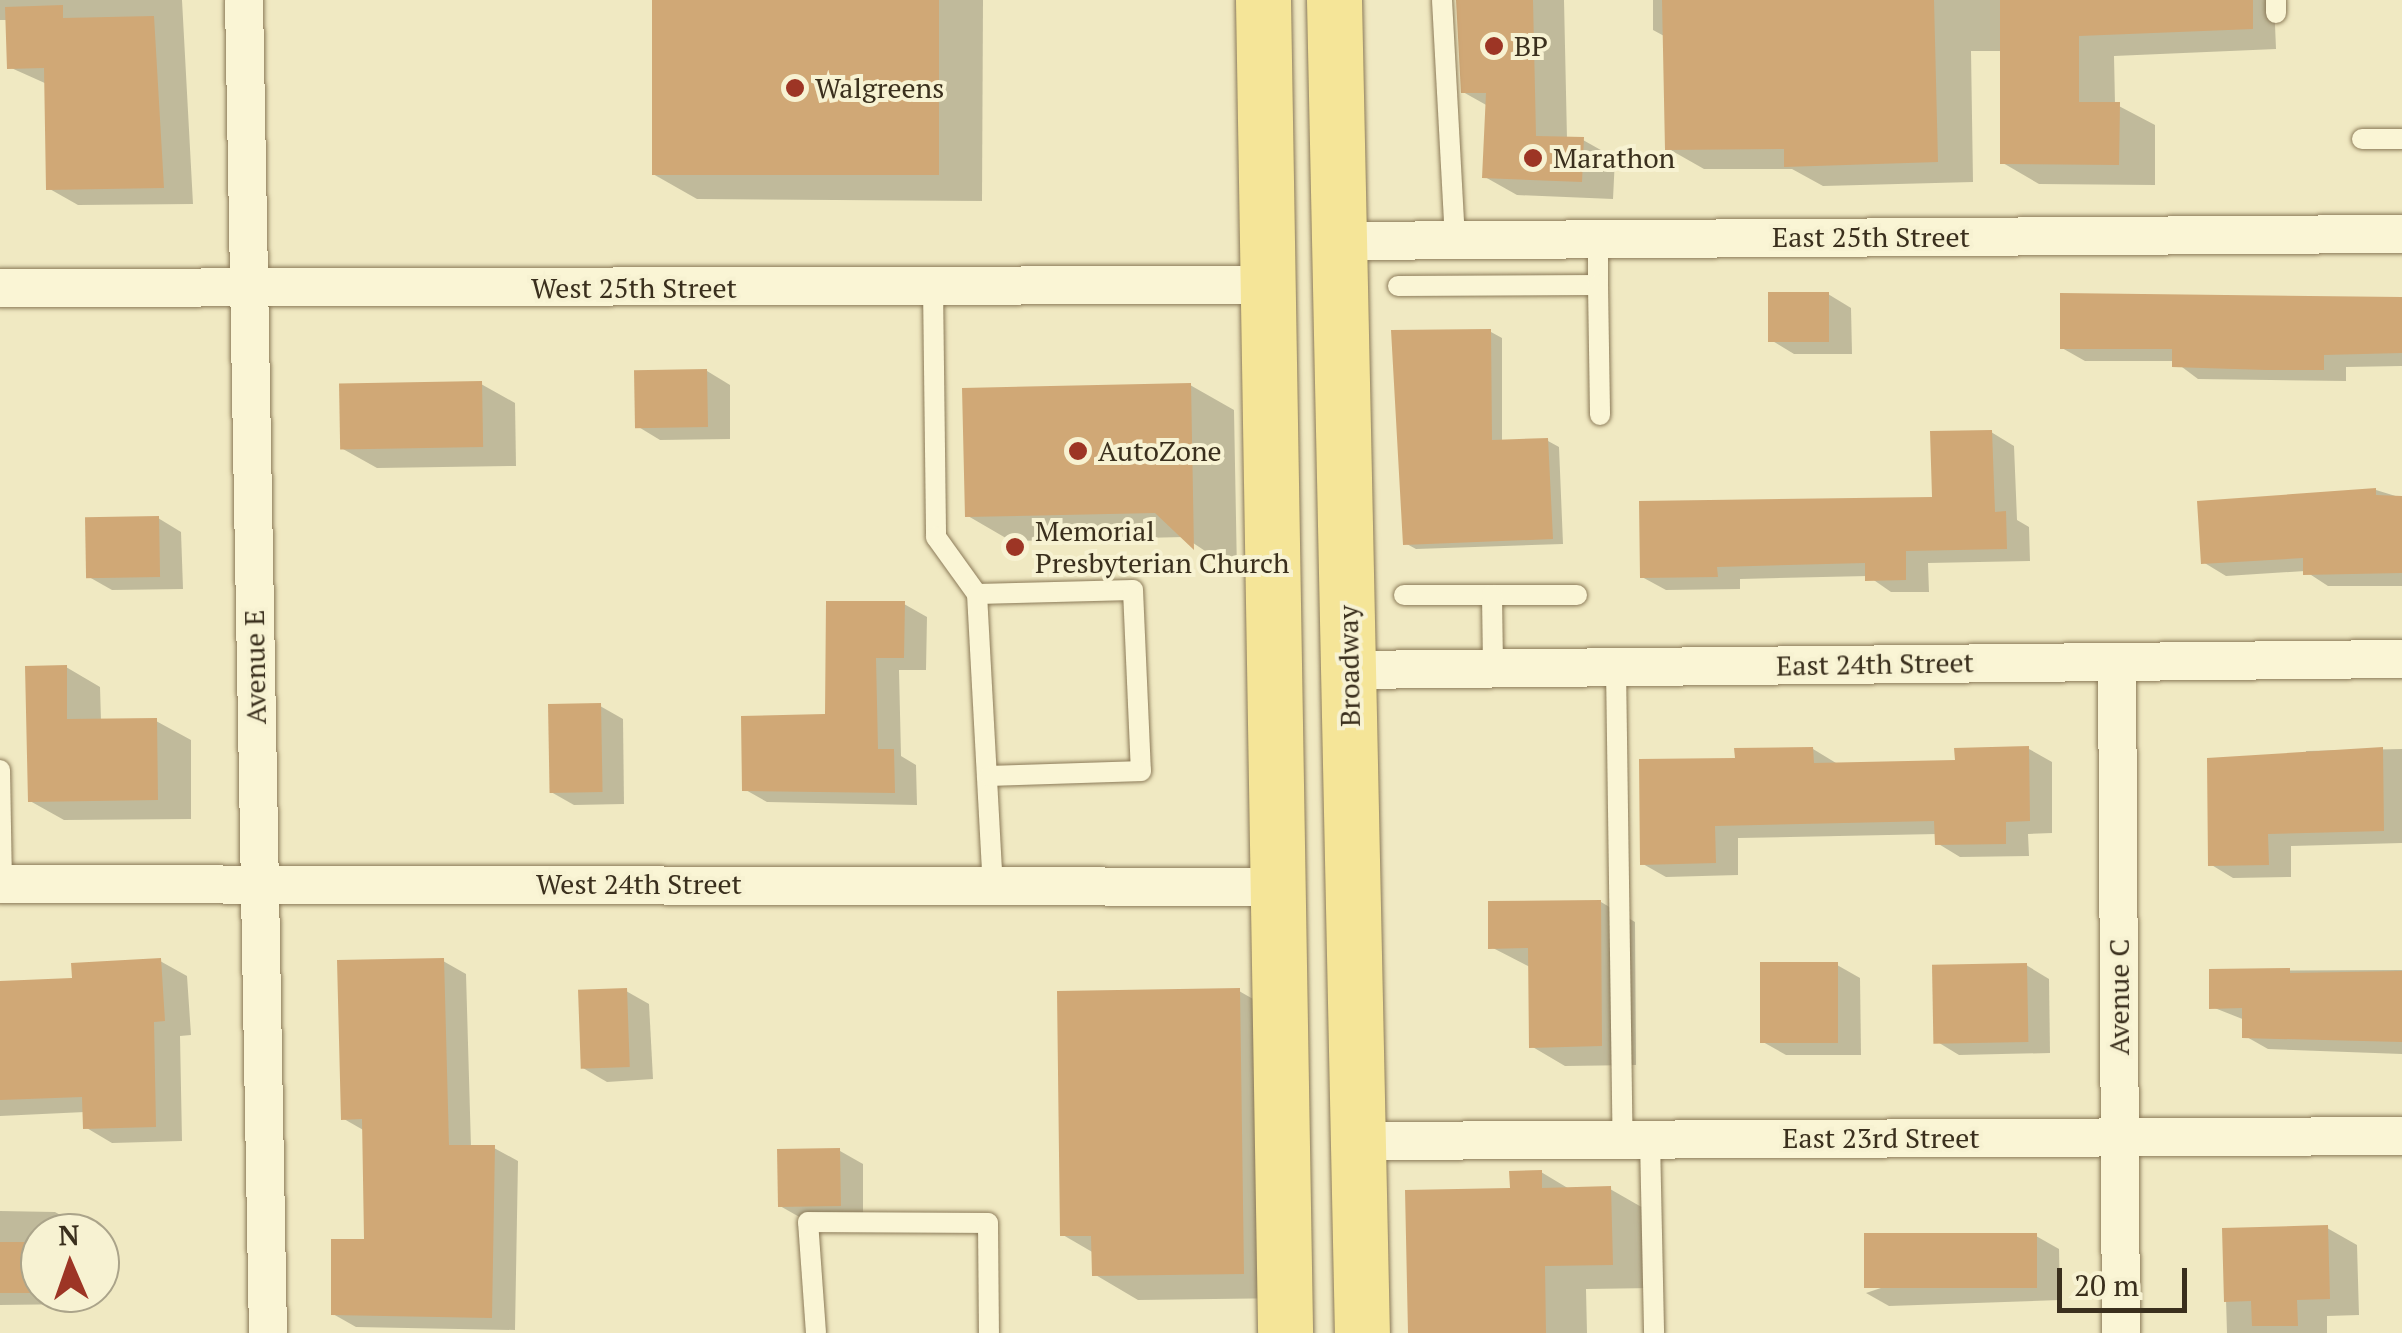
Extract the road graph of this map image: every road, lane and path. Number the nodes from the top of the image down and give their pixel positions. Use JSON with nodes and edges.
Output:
{"nodes":[{"id":1,"x":244,"y":0,"type":"edge"},
{"id":2,"x":1263,"y":0,"type":"edge"},
{"id":3,"x":1334,"y":0,"type":"edge"},
{"id":4,"x":1442,"y":0,"type":"edge"},
{"id":5,"x":2362,"y":139,"type":"dead end"},
{"id":6,"x":2402,"y":139,"type":"edge"},
{"id":7,"x":2402,"y":234,"type":"edge"},
{"id":8,"x":1455,"y":238,"type":"junction"},
{"id":9,"x":1598,"y":238,"type":"junction"},
{"id":10,"x":1340,"y":241,"type":"junction"},
{"id":11,"x":1268,"y":285,"type":"junction"},
{"id":12,"x":1598,"y":285,"type":"junction"},
{"id":13,"x":933,"y":286,"type":"junction"},
{"id":14,"x":1398,"y":286,"type":"dead end"},
{"id":15,"x":0,"y":288,"type":"edge"},
{"id":16,"x":246,"y":288,"type":"junction"},
{"id":17,"x":1600,"y":415,"type":"dead end"},
{"id":18,"x":978,"y":594,"type":"junction"},
{"id":19,"x":1404,"y":595,"type":"dead end"},
{"id":20,"x":1492,"y":595,"type":"junction"},
{"id":21,"x":1577,"y":595,"type":"dead end"},
{"id":22,"x":2402,"y":659,"type":"edge"},
{"id":23,"x":2118,"y":662,"type":"junction"},
{"id":24,"x":1616,"y":667,"type":"junction"},
{"id":25,"x":1493,"y":669,"type":"junction"},
{"id":26,"x":1349,"y":670,"type":"junction"},
{"id":27,"x":0,"y":770,"type":"edge"},
{"id":28,"x":990,"y":776,"type":"junction"},
{"id":29,"x":261,"y":883,"type":"junction"},
{"id":30,"x":1,"y":884,"type":"edge"},
{"id":31,"x":993,"y":886,"type":"junction"},
{"id":32,"x":1279,"y":887,"type":"junction"},
{"id":33,"x":2402,"y":1136,"type":"edge"},
{"id":34,"x":2119,"y":1137,"type":"junction"},
{"id":35,"x":1636,"y":1139,"type":"junction"},
{"id":36,"x":1360,"y":1140,"type":"junction"},
{"id":37,"x":268,"y":1333,"type":"edge"},
{"id":38,"x":816,"y":1333,"type":"edge"},
{"id":39,"x":989,"y":1333,"type":"edge"},
{"id":40,"x":1285,"y":1333,"type":"edge"},
{"id":41,"x":1362,"y":1333,"type":"edge"},
{"id":42,"x":1654,"y":1333,"type":"edge"},
{"id":43,"x":2121,"y":1333,"type":"edge"}],
"edges":[{"from":1,"to":16,"type":"street","name":"Avenue E"},
{"from":2,"to":11,"type":"main road"},
{"from":3,"to":10,"type":"main road","name":"Broadway"},
{"from":4,"to":8,"type":"lane"},
{"from":5,"to":6,"type":"lane"},
{"from":7,"to":9,"type":"street","name":"East 25th Street"},
{"from":8,"to":9,"type":"street","name":"East 25th Street"},
{"from":8,"to":10,"type":"street","name":"East 25th Street"},
{"from":9,"to":12,"type":"lane"},
{"from":10,"to":26,"type":"main road","name":"Broadway"},
{"from":11,"to":13,"type":"street","name":"West 25th Street"},
{"from":11,"to":32,"type":"main road"},
{"from":12,"to":14,"type":"lane"},
{"from":12,"to":17,"type":"lane"},
{"from":13,"to":16,"type":"street","name":"West 25th Street"},
{"from":13,"to":18,"type":"lane"},
{"from":15,"to":16,"type":"street","name":"West 25th Street"},
{"from":16,"to":29,"type":"street","name":"Avenue E"},
{"from":18,"to":28,"type":"lane"},
{"from":18,"to":28,"type":"lane"},
{"from":19,"to":20,"type":"lane"},
{"from":20,"to":21,"type":"lane"},
{"from":20,"to":25,"type":"lane"},
{"from":22,"to":23,"type":"street","name":"East 24th Street"},
{"from":23,"to":24,"type":"street","name":"East 24th Street"},
{"from":23,"to":34,"type":"street","name":"Avenue C"},
{"from":24,"to":25,"type":"street","name":"East 24th Street"},
{"from":24,"to":35,"type":"lane"},
{"from":25,"to":26,"type":"street","name":"East 24th Street"},
{"from":26,"to":36,"type":"main road","name":"Broadway"},
{"from":27,"to":30,"type":"lane"},
{"from":28,"to":31,"type":"lane"},
{"from":29,"to":30,"type":"street","name":"West 24th Street"},
{"from":29,"to":31,"type":"street","name":"West 24th Street"},
{"from":29,"to":37,"type":"street","name":"Avenue E"},
{"from":31,"to":32,"type":"street","name":"West 24th Street"},
{"from":32,"to":40,"type":"main road"},
{"from":33,"to":34,"type":"street","name":"East 23rd Street"},
{"from":34,"to":35,"type":"street","name":"East 23rd Street"},
{"from":34,"to":43,"type":"street","name":"Avenue C"},
{"from":35,"to":36,"type":"street","name":"East 23rd Street"},
{"from":35,"to":42,"type":"lane"},
{"from":36,"to":41,"type":"main road","name":"Broadway"},
{"from":38,"to":39,"type":"lane"}]}
